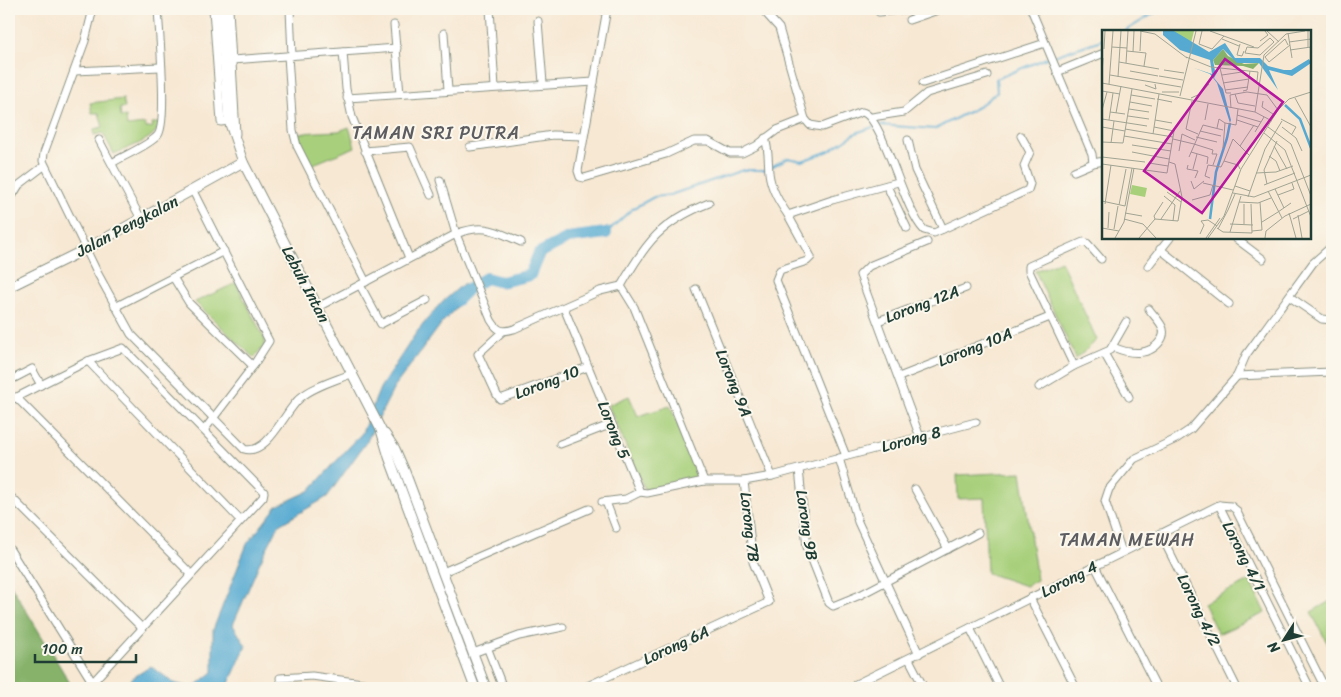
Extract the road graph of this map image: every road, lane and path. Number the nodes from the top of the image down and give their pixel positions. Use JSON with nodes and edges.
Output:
{"nodes":[{"id":1,"x":93,"y":9,"type":"edge"},
{"id":2,"x":158,"y":9,"type":"edge"},
{"id":3,"x":213,"y":9,"type":"edge"},
{"id":4,"x":220,"y":9,"type":"edge"},
{"id":5,"x":228,"y":9,"type":"edge"},
{"id":6,"x":290,"y":9,"type":"edge"},
{"id":7,"x":490,"y":9,"type":"edge"},
{"id":8,"x":606,"y":9,"type":"edge"},
{"id":9,"x":762,"y":9,"type":"edge"},
{"id":10,"x":911,"y":9,"type":"edge"},
{"id":11,"x":941,"y":9,"type":"edge"},
{"id":12,"x":1031,"y":9,"type":"edge"},
{"id":13,"x":879,"y":12,"type":"dead end"},
{"id":14,"x":909,"y":20,"type":"dead end"},
{"id":15,"x":538,"y":21,"type":"dead end"},
{"id":16,"x":394,"y":25,"type":"dead end"},
{"id":17,"x":219,"y":32,"type":"junction"},
{"id":18,"x":444,"y":32,"type":"dead end"},
{"id":19,"x":1047,"y":46,"type":"junction"},
{"id":20,"x":397,"y":48,"type":"junction"},
{"id":21,"x":343,"y":52,"type":"junction"},
{"id":22,"x":1102,"y":54,"type":"edge"},
{"id":23,"x":290,"y":56,"type":"junction"},
{"id":24,"x":232,"y":60,"type":"junction"},
{"id":25,"x":160,"y":67,"type":"junction"},
{"id":26,"x":75,"y":71,"type":"junction"},
{"id":27,"x":1057,"y":72,"type":"junction"},
{"id":28,"x":987,"y":75,"type":"dead end"},
{"id":29,"x":594,"y":82,"type":"junction"},
{"id":30,"x":923,"y":83,"type":"dead end"},
{"id":31,"x":543,"y":84,"type":"junction"},
{"id":32,"x":495,"y":87,"type":"junction"},
{"id":33,"x":448,"y":90,"type":"junction"},
{"id":34,"x":400,"y":94,"type":"junction"},
{"id":35,"x":348,"y":98,"type":"junction"},
{"id":36,"x":805,"y":119,"type":"junction"},
{"id":37,"x":873,"y":120,"type":"junction"},
{"id":38,"x":234,"y":136,"type":"junction"},
{"id":39,"x":583,"y":136,"type":"junction"},
{"id":40,"x":1021,"y":136,"type":"dead end"},
{"id":41,"x":765,"y":138,"type":"junction"},
{"id":42,"x":99,"y":140,"type":"dead end"},
{"id":43,"x":908,"y":140,"type":"dead end"},
{"id":44,"x":470,"y":147,"type":"dead end"},
{"id":45,"x":364,"y":151,"type":"junction"},
{"id":46,"x":1102,"y":161,"type":"edge"},
{"id":47,"x":243,"y":162,"type":"junction"},
{"id":48,"x":112,"y":163,"type":"junction"},
{"id":49,"x":1093,"y":163,"type":"junction"},
{"id":50,"x":44,"y":166,"type":"junction"},
{"id":51,"x":1074,"y":172,"type":"dead end"},
{"id":52,"x":440,"y":180,"type":"dead end"},
{"id":53,"x":898,"y":182,"type":"junction"},
{"id":54,"x":886,"y":186,"type":"junction"},
{"id":55,"x":193,"y":191,"type":"junction"},
{"id":56,"x":431,"y":195,"type":"dead end"},
{"id":57,"x":9,"y":201,"type":"edge"},
{"id":58,"x":709,"y":203,"type":"dead end"},
{"id":59,"x":788,"y":215,"type":"junction"},
{"id":60,"x":141,"y":219,"type":"junction"},
{"id":61,"x":907,"y":228,"type":"dead end"},
{"id":62,"x":943,"y":229,"type":"junction"},
{"id":63,"x":456,"y":234,"type":"junction"},
{"id":64,"x":1169,"y":239,"type":"edge"},
{"id":65,"x":1236,"y":239,"type":"edge"},
{"id":66,"x":522,"y":242,"type":"dead end"},
{"id":67,"x":927,"y":242,"type":"dead end"},
{"id":68,"x":1332,"y":246,"type":"edge"},
{"id":69,"x":86,"y":249,"type":"junction"},
{"id":70,"x":1160,"y":249,"type":"junction"},
{"id":71,"x":224,"y":251,"type":"junction"},
{"id":72,"x":408,"y":258,"type":"junction"},
{"id":73,"x":1101,"y":259,"type":"dead end"},
{"id":74,"x":1263,"y":259,"type":"dead end"},
{"id":75,"x":1148,"y":266,"type":"dead end"},
{"id":76,"x":173,"y":277,"type":"junction"},
{"id":77,"x":363,"y":283,"type":"junction"},
{"id":78,"x":620,"y":286,"type":"junction"},
{"id":79,"x":9,"y":287,"type":"edge"},
{"id":80,"x":966,"y":288,"type":"dead end"},
{"id":81,"x":696,"y":289,"type":"dead end"},
{"id":82,"x":1290,"y":297,"type":"junction"},
{"id":83,"x":427,"y":300,"type":"dead end"},
{"id":84,"x":1230,"y":304,"type":"dead end"},
{"id":85,"x":318,"y":307,"type":"junction"},
{"id":86,"x":115,"y":308,"type":"junction"},
{"id":87,"x":564,"y":308,"type":"junction"},
{"id":88,"x":1149,"y":310,"type":"dead end"},
{"id":89,"x":1050,"y":316,"type":"junction"},
{"id":90,"x":1332,"y":320,"type":"edge"},
{"id":91,"x":878,"y":321,"type":"junction"},
{"id":92,"x":1126,"y":322,"type":"dead end"},
{"id":93,"x":502,"y":332,"type":"junction"},
{"id":94,"x":1113,"y":347,"type":"junction"},
{"id":95,"x":1104,"y":353,"type":"junction"},
{"id":96,"x":88,"y":361,"type":"junction"},
{"id":97,"x":254,"y":366,"type":"junction"},
{"id":98,"x":1074,"y":366,"type":"junction"},
{"id":99,"x":588,"y":367,"type":"junction"},
{"id":100,"x":1332,"y":372,"type":"edge"},
{"id":101,"x":352,"y":373,"type":"junction"},
{"id":102,"x":1236,"y":376,"type":"junction"},
{"id":103,"x":899,"y":377,"type":"junction"},
{"id":104,"x":9,"y":381,"type":"edge"},
{"id":105,"x":41,"y":385,"type":"junction"},
{"id":106,"x":1039,"y":387,"type":"dead end"},
{"id":107,"x":1129,"y":397,"type":"dead end"},
{"id":108,"x":16,"y":398,"type":"junction"},
{"id":109,"x":9,"y":401,"type":"edge"},
{"id":110,"x":213,"y":420,"type":"junction"},
{"id":111,"x":976,"y":422,"type":"dead end"},
{"id":112,"x":612,"y":424,"type":"junction"},
{"id":113,"x":380,"y":427,"type":"junction"},
{"id":114,"x":204,"y":429,"type":"junction"},
{"id":115,"x":920,"y":437,"type":"junction"},
{"id":116,"x":560,"y":444,"type":"dead end"},
{"id":117,"x":842,"y":457,"type":"junction"},
{"id":118,"x":798,"y":469,"type":"junction"},
{"id":119,"x":772,"y":476,"type":"junction"},
{"id":120,"x":704,"y":481,"type":"junction"},
{"id":121,"x":744,"y":481,"type":"junction"},
{"id":122,"x":915,"y":489,"type":"dead end"},
{"id":123,"x":640,"y":492,"type":"junction"},
{"id":124,"x":9,"y":495,"type":"edge"},
{"id":125,"x":1218,"y":504,"type":"junction"},
{"id":126,"x":589,"y":509,"type":"dead end"},
{"id":127,"x":240,"y":520,"type":"junction"},
{"id":128,"x":616,"y":528,"type":"dead end"},
{"id":129,"x":978,"y":533,"type":"dead end"},
{"id":130,"x":1160,"y":533,"type":"junction"},
{"id":131,"x":9,"y":548,"type":"edge"},
{"id":132,"x":948,"y":549,"type":"junction"},
{"id":133,"x":1122,"y":552,"type":"junction"},
{"id":134,"x":1095,"y":566,"type":"junction"},
{"id":135,"x":443,"y":572,"type":"junction"},
{"id":136,"x":191,"y":574,"type":"junction"},
{"id":137,"x":887,"y":581,"type":"junction"},
{"id":138,"x":1030,"y":598,"type":"junction"},
{"id":139,"x":768,"y":602,"type":"joint"},
{"id":140,"x":563,"y":627,"type":"dead end"},
{"id":141,"x":142,"y":628,"type":"junction"},
{"id":142,"x":970,"y":628,"type":"junction"},
{"id":143,"x":487,"y":647,"type":"junction"},
{"id":144,"x":472,"y":652,"type":"junction"},
{"id":145,"x":920,"y":654,"type":"junction"},
{"id":146,"x":909,"y":659,"type":"junction"},
{"id":147,"x":280,"y":678,"type":"dead end"},
{"id":148,"x":856,"y":684,"type":"dead end"},
{"id":149,"x":94,"y":685,"type":"edge"},
{"id":150,"x":398,"y":688,"type":"edge"},
{"id":151,"x":476,"y":688,"type":"edge"},
{"id":152,"x":486,"y":688,"type":"edge"},
{"id":153,"x":502,"y":688,"type":"edge"},
{"id":154,"x":582,"y":688,"type":"edge"},
{"id":155,"x":924,"y":688,"type":"edge"},
{"id":156,"x":1000,"y":688,"type":"edge"},
{"id":157,"x":1076,"y":688,"type":"edge"},
{"id":158,"x":1157,"y":688,"type":"edge"},
{"id":159,"x":1237,"y":688,"type":"edge"},
{"id":160,"x":1310,"y":688,"type":"edge"},
{"id":161,"x":1325,"y":688,"type":"edge"}],
"edges":[{"from":1,"to":26,"type":"street"},
{"from":2,"to":25,"type":"street"},
{"from":3,"to":17,"type":"street"},
{"from":4,"to":17,"type":"main road","name":"Lebuh Intan"},
{"from":5,"to":24,"type":"main road","name":"Lebuh Intan"},
{"from":6,"to":23,"type":"street"},
{"from":7,"to":32,"type":"street"},
{"from":8,"to":29,"type":"street"},
{"from":9,"to":36,"type":"street"},
{"from":10,"to":13,"type":"street"},
{"from":11,"to":14,"type":"street"},
{"from":12,"to":19,"type":"street"},
{"from":15,"to":31,"type":"street"},
{"from":16,"to":20,"type":"street"},
{"from":17,"to":38,"type":"main road","name":"Lebuh Intan"},
{"from":18,"to":33,"type":"street"},
{"from":19,"to":27,"type":"street"},
{"from":19,"to":30,"type":"street"},
{"from":20,"to":21,"type":"street"},
{"from":20,"to":34,"type":"street"},
{"from":21,"to":23,"type":"street"},
{"from":21,"to":35,"type":"street"},
{"from":22,"to":27,"type":"street"},
{"from":23,"to":24,"type":"street"},
{"from":23,"to":77,"type":"street"},
{"from":24,"to":38,"type":"main road","name":"Lebuh Intan"},
{"from":25,"to":26,"type":"street"},
{"from":25,"to":48,"type":"street"},
{"from":26,"to":50,"type":"street"},
{"from":27,"to":49,"type":"street"},
{"from":28,"to":37,"type":"street"},
{"from":29,"to":31,"type":"street"},
{"from":29,"to":39,"type":"street"},
{"from":31,"to":32,"type":"street"},
{"from":32,"to":33,"type":"street"},
{"from":33,"to":34,"type":"street"},
{"from":34,"to":35,"type":"street"},
{"from":35,"to":45,"type":"street"},
{"from":36,"to":37,"type":"street"},
{"from":36,"to":41,"type":"street"},
{"from":37,"to":53,"type":"street"},
{"from":38,"to":47,"type":"main road","name":"Lebuh Intan"},
{"from":39,"to":41,"type":"street"},
{"from":39,"to":44,"type":"street"},
{"from":40,"to":62,"type":"street"},
{"from":41,"to":59,"type":"street"},
{"from":42,"to":48,"type":"street"},
{"from":43,"to":62,"type":"street"},
{"from":45,"to":56,"type":"street"},
{"from":45,"to":72,"type":"street"},
{"from":46,"to":49,"type":"street"},
{"from":47,"to":55,"type":"main road","name":"Jalan Pengkalan"},
{"from":47,"to":85,"type":"main road","name":"Lebuh Intan"},
{"from":48,"to":60,"type":"street"},
{"from":49,"to":51,"type":"street"},
{"from":50,"to":57,"type":"street"},
{"from":50,"to":69,"type":"street"},
{"from":52,"to":63,"type":"street"},
{"from":53,"to":54,"type":"street"},
{"from":53,"to":62,"type":"street"},
{"from":54,"to":59,"type":"street"},
{"from":54,"to":61,"type":"street"},
{"from":55,"to":60,"type":"main road","name":"Jalan Pengkalan"},
{"from":55,"to":71,"type":"street"},
{"from":58,"to":78,"type":"street"},
{"from":59,"to":117,"type":"street"},
{"from":60,"to":69,"type":"main road","name":"Jalan Pengkalan"},
{"from":63,"to":66,"type":"street"},
{"from":63,"to":72,"type":"street"},
{"from":63,"to":93,"type":"street"},
{"from":64,"to":70,"type":"street"},
{"from":65,"to":74,"type":"street"},
{"from":67,"to":91,"type":"street"},
{"from":68,"to":82,"type":"street"},
{"from":69,"to":79,"type":"main road","name":"Jalan Pengkalan"},
{"from":69,"to":86,"type":"street"},
{"from":70,"to":75,"type":"street"},
{"from":70,"to":84,"type":"street"},
{"from":71,"to":76,"type":"street"},
{"from":71,"to":97,"type":"street"},
{"from":72,"to":77,"type":"street"},
{"from":73,"to":89,"type":"street"},
{"from":76,"to":86,"type":"street"},
{"from":76,"to":97,"type":"street"},
{"from":77,"to":83,"type":"street"},
{"from":77,"to":85,"type":"street"},
{"from":78,"to":87,"type":"street"},
{"from":78,"to":120,"type":"street"},
{"from":80,"to":91,"type":"street","name":"Lorong 12A"},
{"from":81,"to":119,"type":"street","name":"Lorong 9A"},
{"from":82,"to":90,"type":"street"},
{"from":82,"to":102,"type":"street"},
{"from":85,"to":101,"type":"main road","name":"Lebuh Intan"},
{"from":86,"to":110,"type":"street"},
{"from":87,"to":93,"type":"street"},
{"from":87,"to":99,"type":"street","name":"Lorong 5"},
{"from":88,"to":94,"type":"street"},
{"from":89,"to":98,"type":"street"},
{"from":89,"to":103,"type":"street","name":"Lorong 10A"},
{"from":91,"to":103,"type":"street"},
{"from":92,"to":94,"type":"street"},
{"from":93,"to":99,"type":"street","name":"Lorong 10"},
{"from":94,"to":95,"type":"street"},
{"from":95,"to":98,"type":"street"},
{"from":95,"to":107,"type":"street"},
{"from":96,"to":105,"type":"street"},
{"from":96,"to":114,"type":"street"},
{"from":96,"to":127,"type":"street"},
{"from":97,"to":110,"type":"street"},
{"from":98,"to":106,"type":"street"},
{"from":99,"to":112,"type":"street","name":"Lorong 5"},
{"from":100,"to":102,"type":"street"},
{"from":101,"to":110,"type":"street"},
{"from":101,"to":113,"type":"main road","name":"Lebuh Intan"},
{"from":102,"to":133,"type":"street"},
{"from":103,"to":115,"type":"street"},
{"from":104,"to":105,"type":"street"},
{"from":105,"to":108,"type":"street"},
{"from":108,"to":109,"type":"street"},
{"from":108,"to":136,"type":"street"},
{"from":110,"to":114,"type":"street"},
{"from":111,"to":115,"type":"street","name":"Lorong 8"},
{"from":112,"to":116,"type":"street"},
{"from":112,"to":123,"type":"street","name":"Lorong 5"},
{"from":113,"to":135,"type":"main road","name":"Lebuh Intan"},
{"from":113,"to":151,"type":"main road","name":"Lebuh Intan"},
{"from":114,"to":127,"type":"street"},
{"from":115,"to":117,"type":"street","name":"Lorong 8"},
{"from":117,"to":118,"type":"street","name":"Lorong 8"},
{"from":117,"to":137,"type":"street"},
{"from":118,"to":119,"type":"street","name":"Lorong 8"},
{"from":118,"to":137,"type":"street","name":"Lorong 9B"},
{"from":119,"to":121,"type":"street","name":"Lorong 8"},
{"from":120,"to":121,"type":"street","name":"Lorong 8"},
{"from":120,"to":123,"type":"street"},
{"from":121,"to":139,"type":"street","name":"Lorong 7B"},
{"from":122,"to":132,"type":"street"},
{"from":123,"to":128,"type":"street"},
{"from":124,"to":141,"type":"street"},
{"from":125,"to":130,"type":"street","name":"Lorong 4"},
{"from":125,"to":160,"type":"street","name":"Lorong 4/1"},
{"from":125,"to":161,"type":"street"},
{"from":126,"to":135,"type":"street"},
{"from":127,"to":136,"type":"street"},
{"from":129,"to":132,"type":"street"},
{"from":130,"to":133,"type":"street","name":"Lorong 4"},
{"from":130,"to":159,"type":"street","name":"Lorong 4/2"},
{"from":131,"to":149,"type":"street"},
{"from":132,"to":137,"type":"street"},
{"from":133,"to":134,"type":"street","name":"Lorong 4"},
{"from":134,"to":138,"type":"street","name":"Lorong 4"},
{"from":134,"to":158,"type":"street"},
{"from":135,"to":144,"type":"main road","name":"Lebuh Intan"},
{"from":136,"to":141,"type":"street"},
{"from":137,"to":145,"type":"street"},
{"from":138,"to":142,"type":"street","name":"Lorong 4"},
{"from":138,"to":157,"type":"street"},
{"from":139,"to":154,"type":"street","name":"Lorong 6A"},
{"from":140,"to":143,"type":"street"},
{"from":141,"to":149,"type":"street"},
{"from":142,"to":145,"type":"street","name":"Lorong 4"},
{"from":142,"to":156,"type":"street"},
{"from":143,"to":144,"type":"street"},
{"from":143,"to":153,"type":"street"},
{"from":144,"to":152,"type":"main road","name":"Lebuh Intan"},
{"from":145,"to":146,"type":"street","name":"Lorong 4"},
{"from":146,"to":148,"type":"street","name":"Lorong 4"},
{"from":146,"to":155,"type":"street"},
{"from":147,"to":150,"type":"street"}]}
